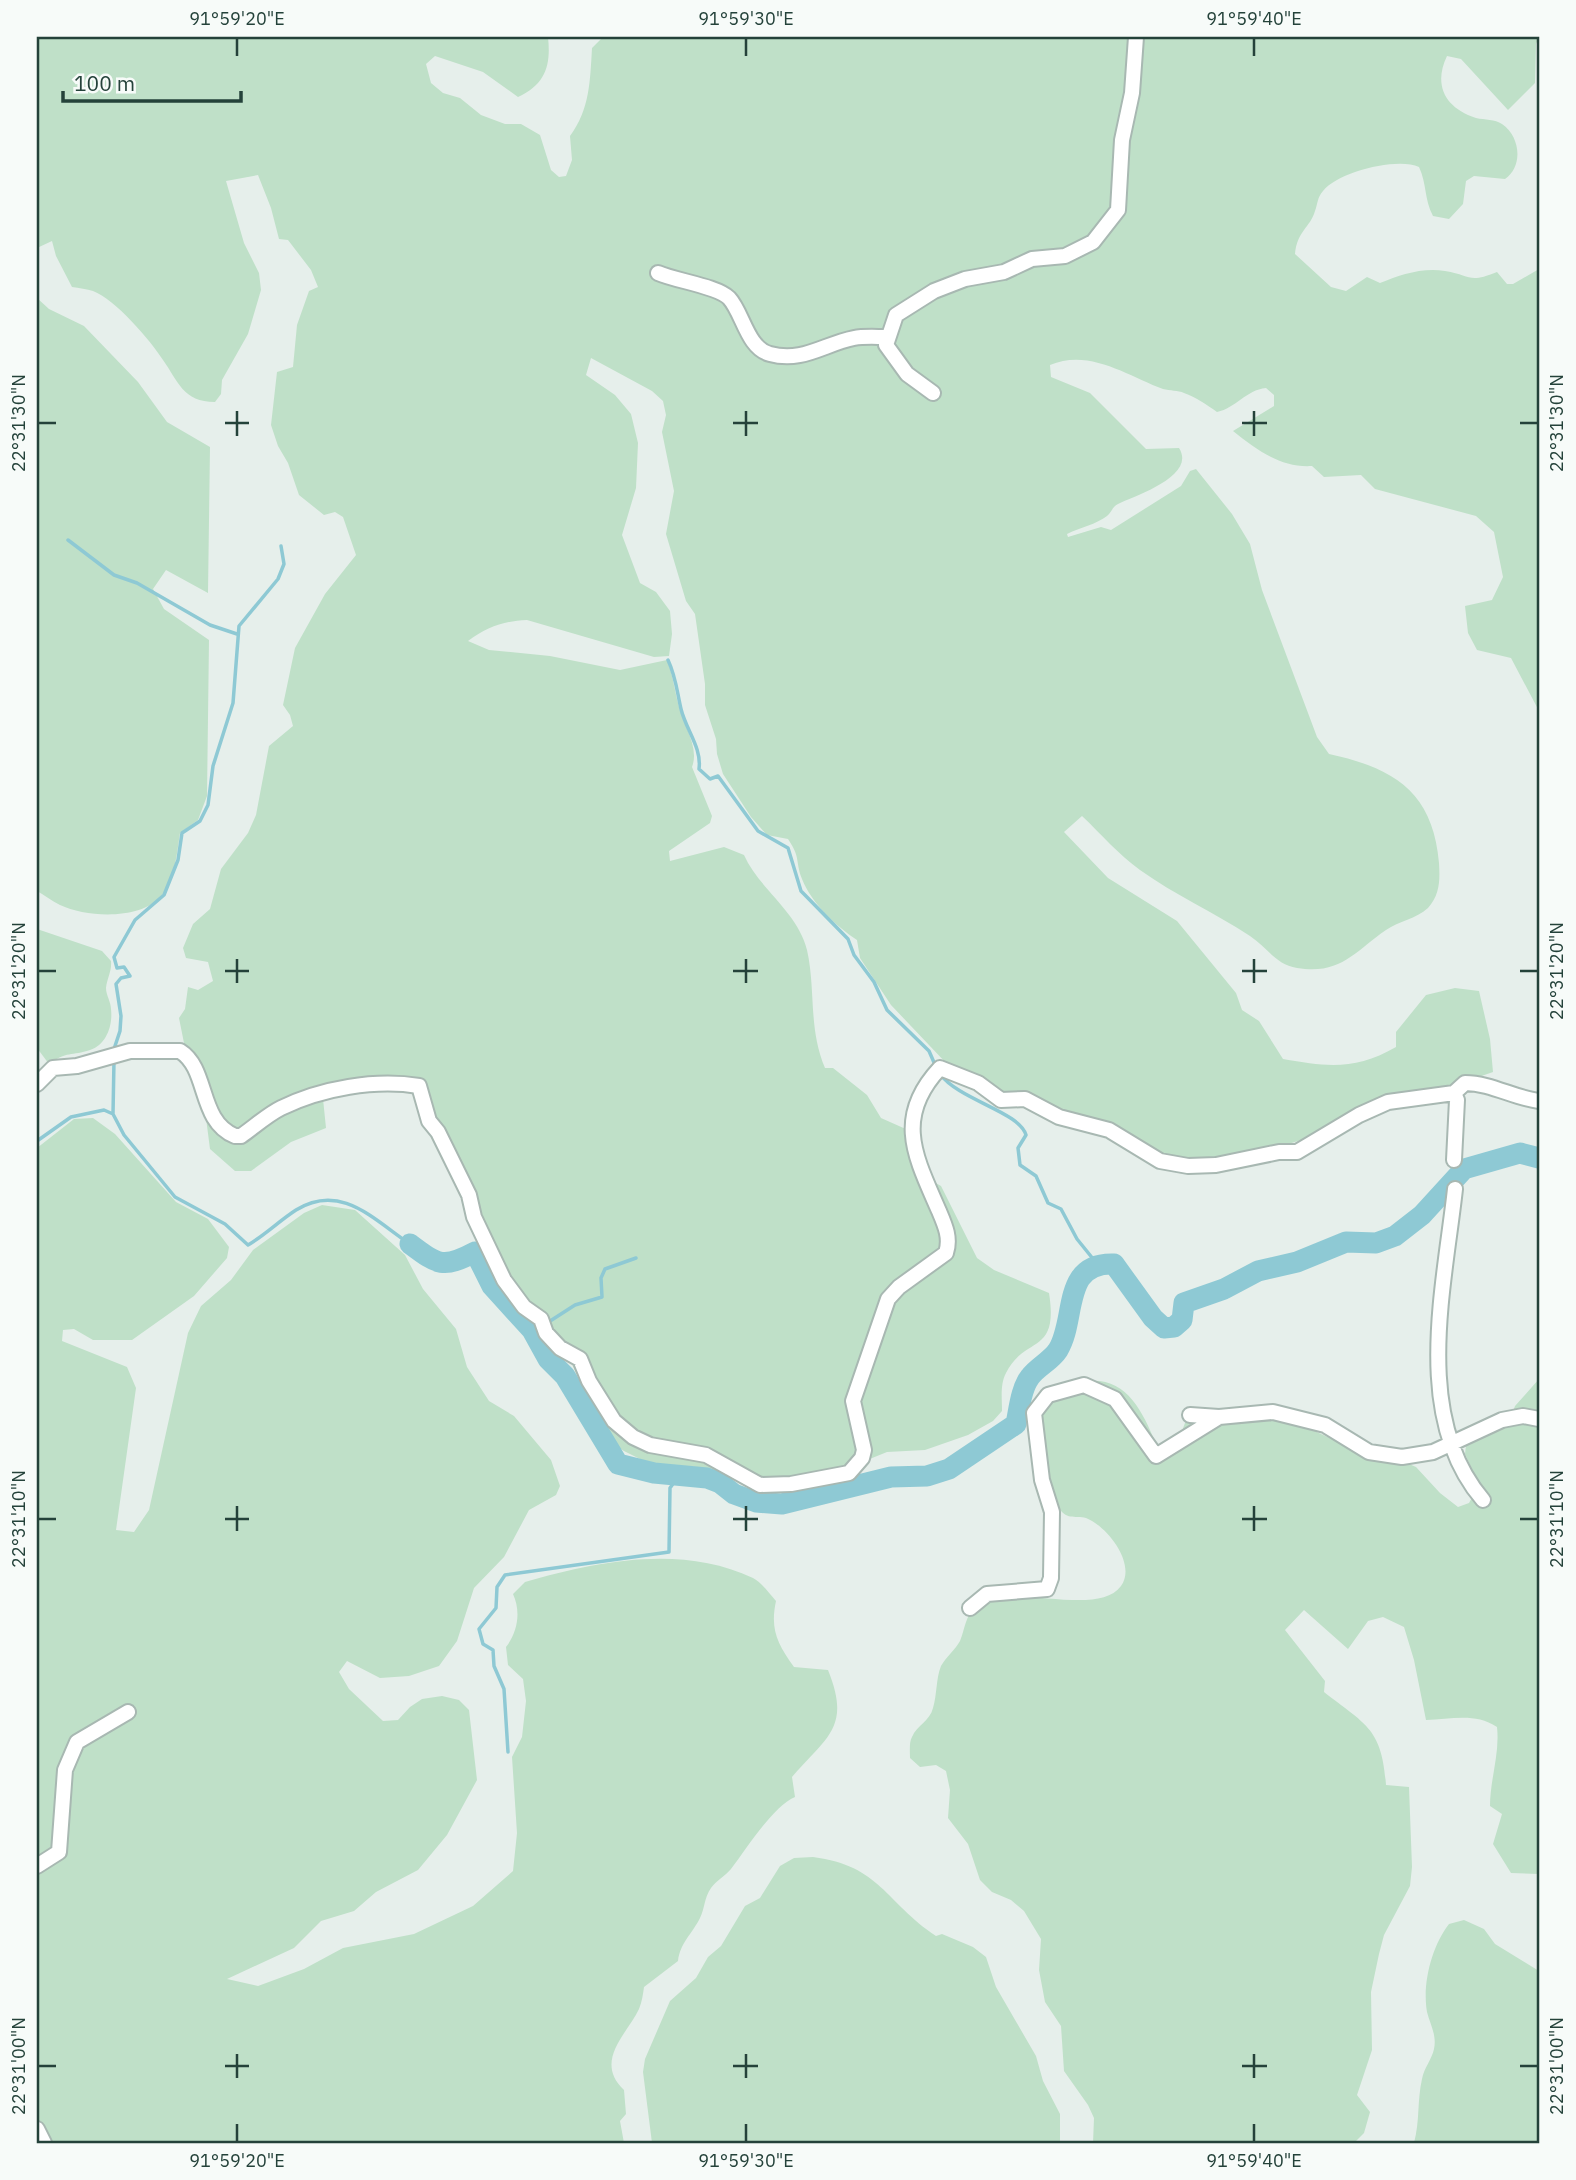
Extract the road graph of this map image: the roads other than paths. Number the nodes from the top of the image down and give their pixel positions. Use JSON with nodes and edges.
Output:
{"nodes":[{"id":1,"x":1136,"y":37,"type":"edge"},
{"id":2,"x":658,"y":273,"type":"dead end"},
{"id":3,"x":886,"y":337,"type":"junction"},
{"id":4,"x":933,"y":393,"type":"dead end"},
{"id":5,"x":37,"y":1084,"type":"edge"},
{"id":6,"x":1454,"y":1093,"type":"junction"},
{"id":7,"x":1539,"y":1101,"type":"edge"},
{"id":8,"x":1454,"y":1160,"type":"dead end"},
{"id":9,"x":1455,"y":1189,"type":"dead end"},
{"id":10,"x":1190,"y":1415,"type":"dead end"},
{"id":11,"x":1219,"y":1417,"type":"junction"},
{"id":12,"x":1539,"y":1419,"type":"edge"},
{"id":13,"x":1450,"y":1444,"type":"junction"},
{"id":14,"x":1483,"y":1500,"type":"dead end"},
{"id":15,"x":970,"y":1608,"type":"dead end"},
{"id":16,"x":128,"y":1712,"type":"dead end"},
{"id":17,"x":37,"y":1866,"type":"edge"},
{"id":18,"x":37,"y":2129,"type":"edge"},
{"id":19,"x":44,"y":2143,"type":"edge"}],
"edges":[{"from":1,"to":3,"type":"street"},
{"from":2,"to":3,"type":"street"},
{"from":3,"to":4,"type":"street"},
{"from":5,"to":6,"type":"street"},
{"from":6,"to":7,"type":"street"},
{"from":6,"to":8,"type":"street"},
{"from":9,"to":13,"type":"street"},
{"from":10,"to":11,"type":"street"},
{"from":11,"to":13,"type":"street"},
{"from":11,"to":15,"type":"street"},
{"from":12,"to":13,"type":"street"},
{"from":13,"to":14,"type":"street"},
{"from":16,"to":17,"type":"street"},
{"from":18,"to":19,"type":"street"}]}
